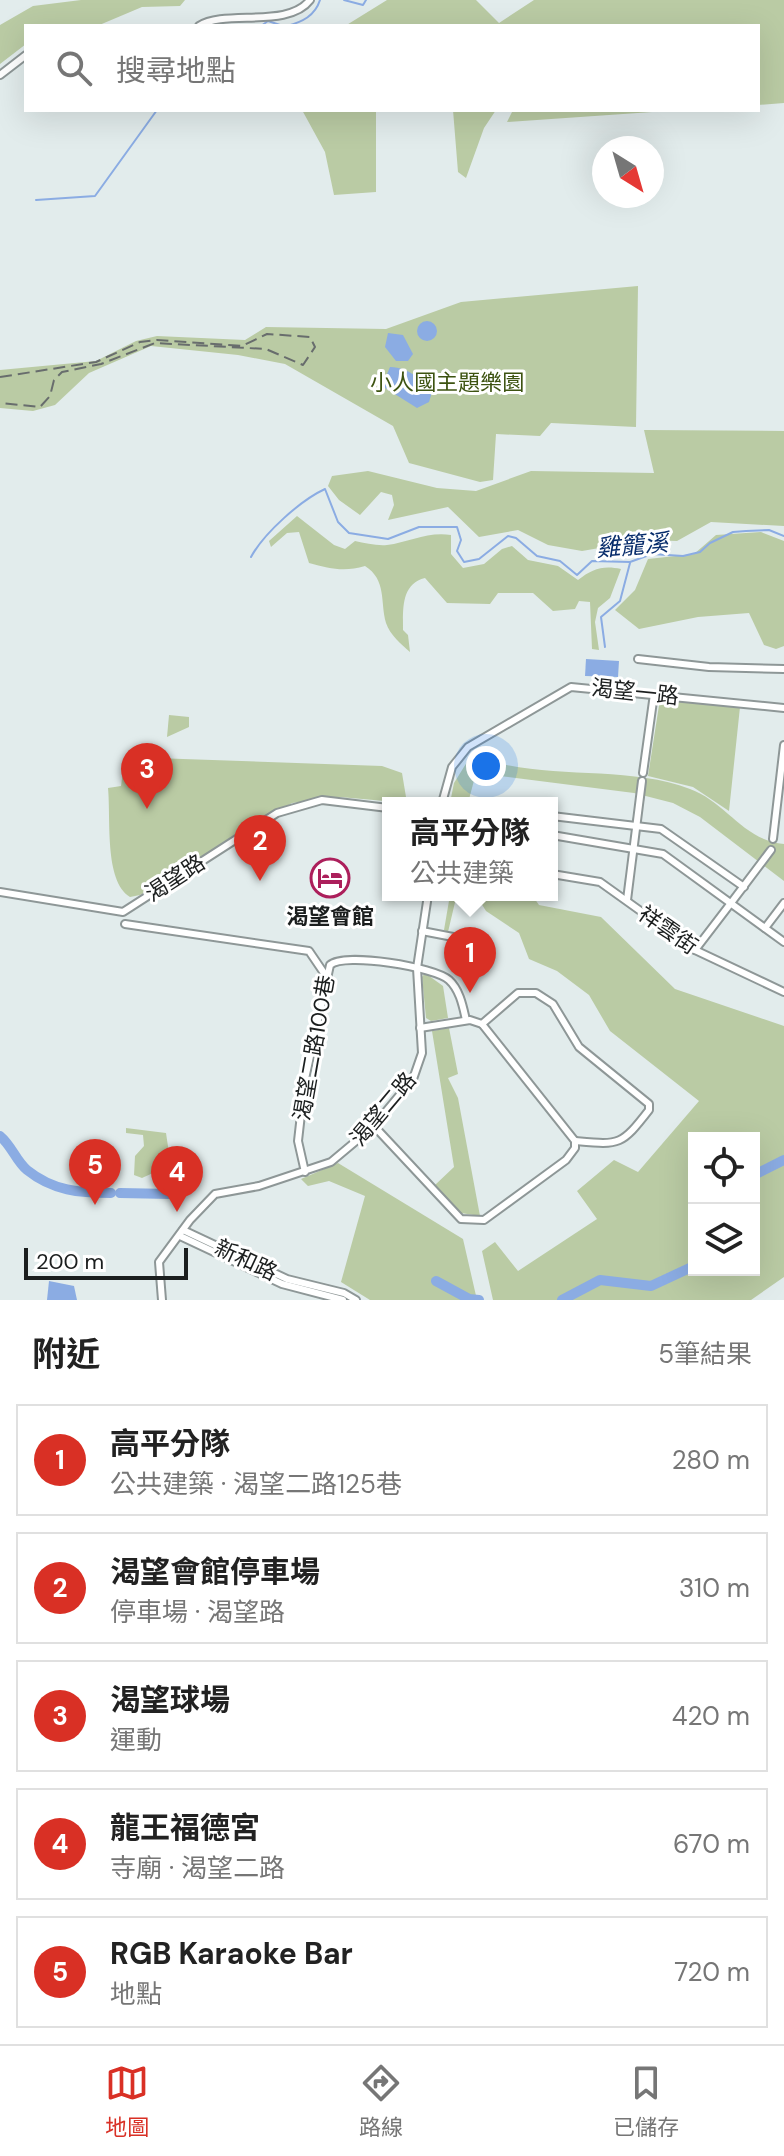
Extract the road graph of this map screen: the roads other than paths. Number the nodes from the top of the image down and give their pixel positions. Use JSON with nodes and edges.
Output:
{"nodes":[{"id":1,"x":310,"y":0,"type":"edge"},
{"id":2,"x":202,"y":24,"type":"edge"},
{"id":3,"x":24,"y":57,"type":"edge"},
{"id":4,"x":0,"y":75,"type":"edge"},
{"id":5,"x":638,"y":659,"type":"dead end"},
{"id":6,"x":784,"y":669,"type":"edge"},
{"id":7,"x":654,"y":694,"type":"junction"},
{"id":8,"x":784,"y":708,"type":"edge"},
{"id":9,"x":784,"y":745,"type":"edge"},
{"id":10,"x":643,"y":773,"type":"dead end"},
{"id":11,"x":642,"y":781,"type":"dead end"},
{"id":12,"x":444,"y":797,"type":"edge"},
{"id":13,"x":382,"y":807,"type":"edge"},
{"id":14,"x":558,"y":817,"type":"edge"},
{"id":15,"x":636,"y":825,"type":"junction"},
{"id":16,"x":775,"y":835,"type":"dead end"},
{"id":17,"x":558,"y":836,"type":"edge"},
{"id":18,"x":634,"y":847,"type":"junction"},
{"id":19,"x":771,"y":850,"type":"dead end"},
{"id":20,"x":558,"y":875,"type":"edge"},
{"id":21,"x":744,"y":887,"type":"junction"},
{"id":22,"x":0,"y":892,"type":"edge"},
{"id":23,"x":627,"y":900,"type":"junction"},
{"id":24,"x":427,"y":901,"type":"edge"},
{"id":25,"x":731,"y":903,"type":"junction"},
{"id":26,"x":784,"y":903,"type":"edge"},
{"id":27,"x":125,"y":924,"type":"dead end"},
{"id":28,"x":765,"y":928,"type":"junction"},
{"id":29,"x":422,"y":931,"type":"junction"},
{"id":30,"x":453,"y":937,"type":"dead end"},
{"id":31,"x":784,"y":942,"type":"edge"},
{"id":32,"x":695,"y":950,"type":"junction"},
{"id":33,"x":417,"y":968,"type":"junction"},
{"id":34,"x":326,"y":976,"type":"junction"},
{"id":35,"x":783,"y":989,"type":"edge"},
{"id":36,"x":466,"y":1020,"type":"junction"},
{"id":37,"x":482,"y":1024,"type":"junction"},
{"id":38,"x":420,"y":1028,"type":"junction"},
{"id":39,"x":374,"y":1126,"type":"junction"},
{"id":40,"x":575,"y":1141,"type":"junction"},
{"id":41,"x":305,"y":1172,"type":"junction"},
{"id":42,"x":182,"y":1233,"type":"junction"},
{"id":43,"x":162,"y":1300,"type":"edge"},
{"id":44,"x":343,"y":1300,"type":"edge"},
{"id":45,"x":356,"y":1300,"type":"edge"}],
"edges":[{"from":1,"to":2,"type":"street"},
{"from":3,"to":4,"type":"street"},
{"from":5,"to":6,"type":"street"},
{"from":7,"to":8,"type":"street","name":"渴望一路"},
{"from":7,"to":10,"type":"street"},
{"from":7,"to":12,"type":"street","name":"渴望一路"},
{"from":9,"to":16,"type":"street"},
{"from":11,"to":15,"type":"street"},
{"from":13,"to":22,"type":"street","name":"渴望路"},
{"from":14,"to":15,"type":"street"},
{"from":15,"to":18,"type":"street"},
{"from":15,"to":21,"type":"street"},
{"from":17,"to":18,"type":"street"},
{"from":18,"to":23,"type":"street"},
{"from":18,"to":25,"type":"street"},
{"from":19,"to":21,"type":"street"},
{"from":20,"to":23,"type":"street","name":"祥雲街"},
{"from":21,"to":25,"type":"street"},
{"from":23,"to":32,"type":"street","name":"祥雲街"},
{"from":24,"to":29,"type":"street"},
{"from":25,"to":28,"type":"street"},
{"from":25,"to":32,"type":"street"},
{"from":26,"to":28,"type":"street"},
{"from":27,"to":34,"type":"street"},
{"from":28,"to":31,"type":"street"},
{"from":29,"to":30,"type":"street"},
{"from":29,"to":33,"type":"street"},
{"from":32,"to":35,"type":"street","name":"祥雲街"},
{"from":33,"to":34,"type":"street","name":"渴望二路100巷"},
{"from":33,"to":36,"type":"street"},
{"from":33,"to":38,"type":"street","name":"渴望二路"},
{"from":34,"to":41,"type":"street","name":"渴望二路100巷"},
{"from":36,"to":37,"type":"street"},
{"from":36,"to":38,"type":"street"},
{"from":37,"to":40,"type":"street"},
{"from":37,"to":40,"type":"street"},
{"from":38,"to":39,"type":"street","name":"渴望二路"},
{"from":39,"to":40,"type":"street"},
{"from":39,"to":41,"type":"street","name":"渴望二路"},
{"from":41,"to":42,"type":"street","name":"渴望二路"},
{"from":42,"to":43,"type":"street"},
{"from":42,"to":44,"type":"street","name":"新和路"},
{"from":42,"to":45,"type":"street","name":"新和路"}]}
